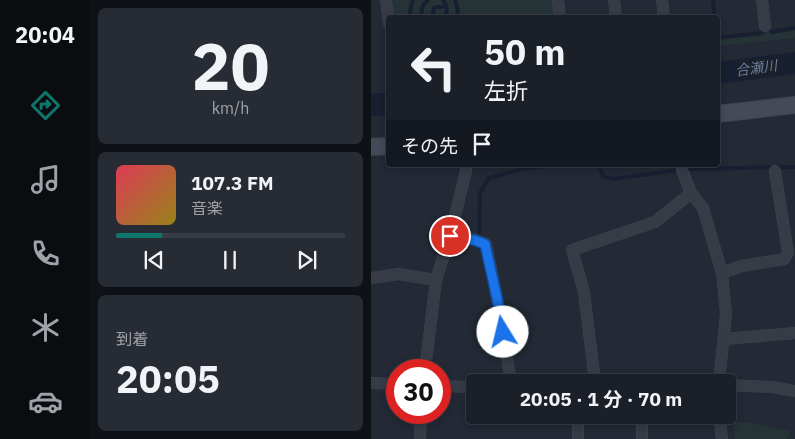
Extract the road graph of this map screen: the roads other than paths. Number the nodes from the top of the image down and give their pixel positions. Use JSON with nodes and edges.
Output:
{"nodes":[{"id":1,"x":386,"y":0,"type":"edge"},
{"id":2,"x":558,"y":0,"type":"edge"},
{"id":3,"x":614,"y":0,"type":"edge"},
{"id":4,"x":662,"y":0,"type":"edge"},
{"id":5,"x":762,"y":0,"type":"edge"},
{"id":6,"x":388,"y":15,"type":"edge"},
{"id":7,"x":560,"y":15,"type":"edge"},
{"id":8,"x":616,"y":15,"type":"edge"},
{"id":9,"x":664,"y":15,"type":"edge"},
{"id":10,"x":765,"y":26,"type":"dead end"},
{"id":11,"x":795,"y":105,"type":"edge"},
{"id":12,"x":720,"y":114,"type":"edge"},
{"id":13,"x":386,"y":146,"type":"edge"},
{"id":14,"x":371,"y":147,"type":"edge"},
{"id":15,"x":466,"y":167,"type":"edge"},
{"id":16,"x":682,"y":167,"type":"edge"},
{"id":17,"x":775,"y":172,"type":"dead end"},
{"id":18,"x":691,"y":193,"type":"junction"},
{"id":19,"x":450,"y":236,"type":"junction"},
{"id":20,"x":722,"y":273,"type":"junction"},
{"id":21,"x":371,"y":278,"type":"edge"},
{"id":22,"x":436,"y":280,"type":"junction"},
{"id":23,"x":795,"y":333,"type":"edge"},
{"id":24,"x":724,"y":339,"type":"junction"},
{"id":25,"x":426,"y":359,"type":"edge"},
{"id":26,"x":510,"y":374,"type":"edge"},
{"id":27,"x":594,"y":374,"type":"edge"},
{"id":28,"x":720,"y":374,"type":"edge"},
{"id":29,"x":371,"y":383,"type":"edge"},
{"id":30,"x":386,"y":384,"type":"edge"},
{"id":31,"x":451,"y":386,"type":"edge"},
{"id":32,"x":736,"y":386,"type":"edge"},
{"id":33,"x":466,"y":387,"type":"edge"},
{"id":34,"x":795,"y":391,"type":"edge"},
{"id":35,"x":421,"y":424,"type":"edge"},
{"id":36,"x":578,"y":424,"type":"edge"},
{"id":37,"x":641,"y":424,"type":"edge"},
{"id":38,"x":720,"y":424,"type":"edge"},
{"id":39,"x":420,"y":439,"type":"edge"},
{"id":40,"x":578,"y":439,"type":"edge"},
{"id":41,"x":642,"y":439,"type":"edge"},
{"id":42,"x":722,"y":439,"type":"edge"}],
"edges":[{"from":1,"to":6,"type":"street"},
{"from":2,"to":7,"type":"street"},
{"from":3,"to":8,"type":"street"},
{"from":4,"to":9,"type":"street"},
{"from":5,"to":10,"type":"street"},
{"from":11,"to":12,"type":"main road"},
{"from":13,"to":14,"type":"main road"},
{"from":15,"to":19,"type":"street"},
{"from":16,"to":18,"type":"street"},
{"from":17,"to":20,"type":"street"},
{"from":18,"to":20,"type":"street"},
{"from":18,"to":27,"type":"street"},
{"from":19,"to":22,"type":"street"},
{"from":19,"to":26,"type":"street"},
{"from":20,"to":24,"type":"street"},
{"from":21,"to":22,"type":"street"},
{"from":22,"to":25,"type":"street"},
{"from":23,"to":24,"type":"street"},
{"from":24,"to":28,"type":"street"},
{"from":29,"to":30,"type":"street"},
{"from":31,"to":33,"type":"street"},
{"from":32,"to":34,"type":"street"},
{"from":35,"to":39,"type":"street"},
{"from":36,"to":40,"type":"street"},
{"from":37,"to":41,"type":"street"},
{"from":38,"to":42,"type":"street"}]}
